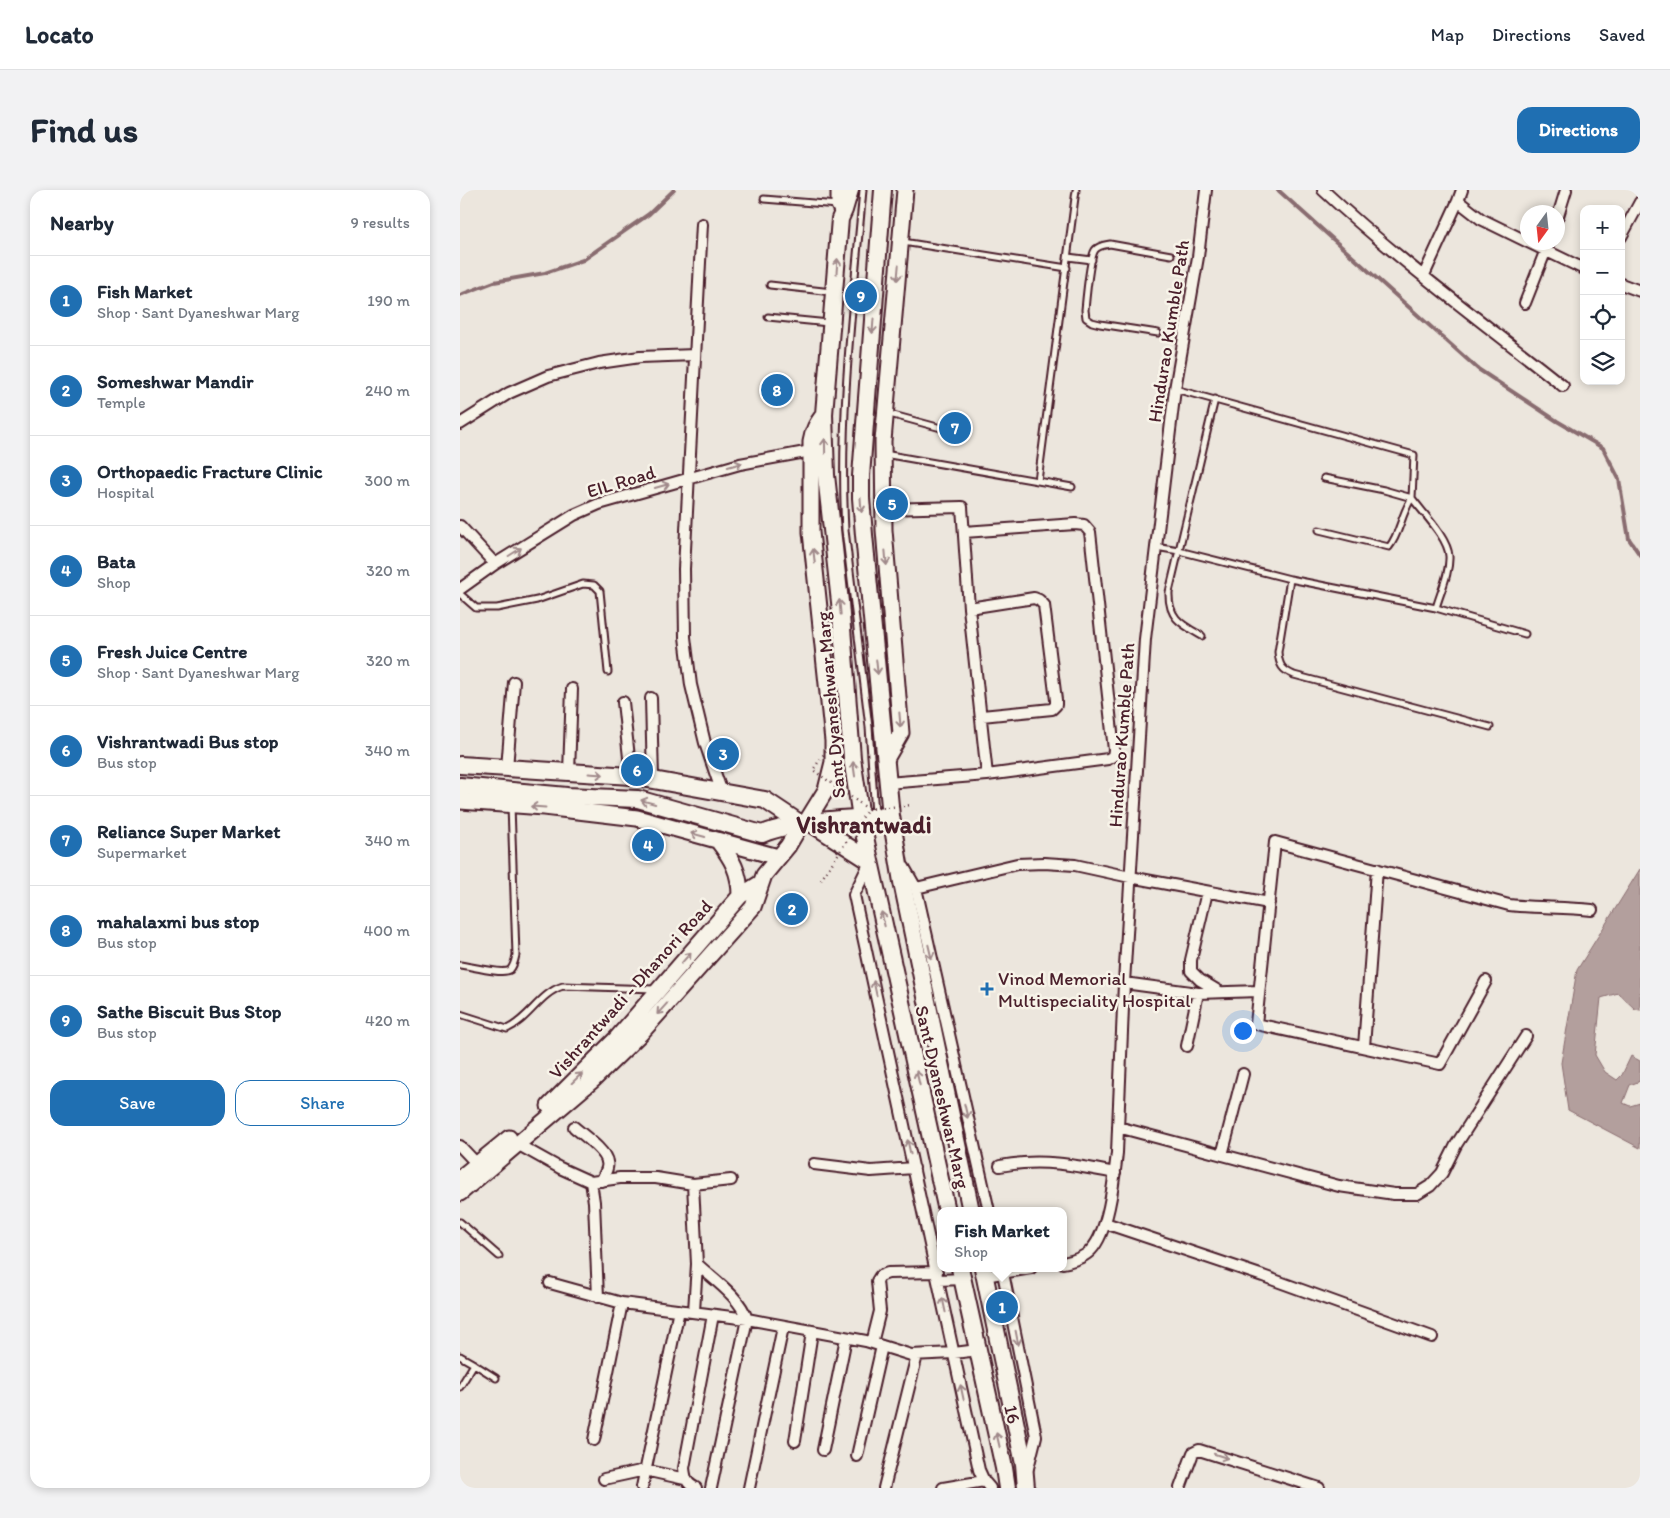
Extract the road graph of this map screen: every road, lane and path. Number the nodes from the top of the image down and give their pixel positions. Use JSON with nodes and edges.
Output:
{"nodes":[{"id":1,"x":850,"y":190,"type":"edge"},
{"id":2,"x":863,"y":190,"type":"edge"},
{"id":3,"x":883,"y":190,"type":"edge"},
{"id":4,"x":905,"y":190,"type":"edge"},
{"id":5,"x":1076,"y":190,"type":"edge"},
{"id":6,"x":1206,"y":190,"type":"edge"},
{"id":7,"x":1323,"y":190,"type":"edge"},
{"id":8,"x":1462,"y":190,"type":"edge"},
{"id":9,"x":1566,"y":190,"type":"edge"},
{"id":10,"x":764,"y":199,"type":"dead end"},
{"id":11,"x":1458,"y":201,"type":"junction"},
{"id":12,"x":841,"y":202,"type":"edge"},
{"id":13,"x":1640,"y":202,"type":"edge"},
{"id":14,"x":1561,"y":205,"type":"edge"},
{"id":15,"x":702,"y":224,"type":"dead end"},
{"id":16,"x":1625,"y":230,"type":"edge"},
{"id":17,"x":1520,"y":238,"type":"edge"},
{"id":18,"x":900,"y":242,"type":"junction"},
{"id":19,"x":1546,"y":250,"type":"edge"},
{"id":20,"x":1552,"y":250,"type":"edge"},
{"id":21,"x":1171,"y":255,"type":"dead end"},
{"id":22,"x":1068,"y":257,"type":"junction"},
{"id":23,"x":1092,"y":260,"type":"junction"},
{"id":24,"x":1580,"y":267,"type":"edge"},
{"id":25,"x":1067,"y":268,"type":"junction"},
{"id":26,"x":1424,"y":275,"type":"junction"},
{"id":27,"x":770,"y":285,"type":"dead end"},
{"id":28,"x":1625,"y":285,"type":"edge"},
{"id":29,"x":1640,"y":291,"type":"edge"},
{"id":30,"x":835,"y":292,"type":"junction"},
{"id":31,"x":1525,"y":303,"type":"dead end"},
{"id":32,"x":768,"y":317,"type":"dead end"},
{"id":33,"x":832,"y":324,"type":"junction"},
{"id":34,"x":1158,"y":333,"type":"dead end"},
{"id":35,"x":695,"y":355,"type":"junction"},
{"id":36,"x":1563,"y":386,"type":"dead end"},
{"id":37,"x":1175,"y":389,"type":"junction"},
{"id":38,"x":1215,"y":399,"type":"junction"},
{"id":39,"x":886,"y":413,"type":"junction"},
{"id":40,"x":824,"y":414,"type":"junction"},
{"id":41,"x":460,"y":424,"type":"edge"},
{"id":42,"x":941,"y":428,"type":"dead end"},
{"id":43,"x":811,"y":451,"type":"junction"},
{"id":44,"x":883,"y":453,"type":"junction"},
{"id":45,"x":688,"y":478,"type":"junction"},
{"id":46,"x":1324,"y":478,"type":"dead end"},
{"id":47,"x":1038,"y":481,"type":"junction"},
{"id":48,"x":1072,"y":487,"type":"dead end"},
{"id":49,"x":1412,"y":498,"type":"junction"},
{"id":50,"x":884,"y":509,"type":"junction"},
{"id":51,"x":460,"y":526,"type":"edge"},
{"id":52,"x":1319,"y":530,"type":"dead end"},
{"id":53,"x":964,"y":532,"type":"junction"},
{"id":54,"x":1156,"y":547,"type":"junction"},
{"id":55,"x":1180,"y":551,"type":"junction"},
{"id":56,"x":495,"y":564,"type":"junction"},
{"id":57,"x":1290,"y":579,"type":"junction"},
{"id":58,"x":460,"y":589,"type":"edge"},
{"id":59,"x":460,"y":594,"type":"edge"},
{"id":60,"x":969,"y":608,"type":"junction"},
{"id":61,"x":1436,"y":608,"type":"junction"},
{"id":62,"x":1525,"y":634,"type":"dead end"},
{"id":63,"x":1202,"y":636,"type":"dead end"},
{"id":64,"x":608,"y":672,"type":"dead end"},
{"id":65,"x":514,"y":682,"type":"dead end"},
{"id":66,"x":572,"y":689,"type":"dead end"},
{"id":67,"x":651,"y":698,"type":"dead end"},
{"id":68,"x":623,"y":702,"type":"dead end"},
{"id":69,"x":982,"y":716,"type":"junction"},
{"id":70,"x":1490,"y":727,"type":"dead end"},
{"id":71,"x":834,"y":741,"type":"junction"},
{"id":72,"x":886,"y":759,"type":"junction"},
{"id":73,"x":460,"y":765,"type":"edge"},
{"id":74,"x":507,"y":768,"type":"junction"},
{"id":75,"x":569,"y":772,"type":"junction"},
{"id":76,"x":987,"y":775,"type":"junction"},
{"id":77,"x":631,"y":776,"type":"junction"},
{"id":78,"x":653,"y":780,"type":"junction"},
{"id":79,"x":887,"y":784,"type":"junction"},
{"id":80,"x":460,"y":786,"type":"edge"},
{"id":81,"x":722,"y":793,"type":"junction"},
{"id":82,"x":511,"y":798,"type":"junction"},
{"id":83,"x":460,"y":802,"type":"edge"},
{"id":84,"x":911,"y":805,"type":"dead end"},
{"id":85,"x":874,"y":815,"type":"junction"},
{"id":86,"x":805,"y":824,"type":"junction"},
{"id":87,"x":718,"y":840,"type":"junction"},
{"id":88,"x":778,"y":857,"type":"junction"},
{"id":89,"x":898,"y":857,"type":"junction"},
{"id":90,"x":870,"y":861,"type":"junction"},
{"id":91,"x":1377,"y":869,"type":"junction"},
{"id":92,"x":1130,"y":877,"type":"junction"},
{"id":93,"x":821,"y":880,"type":"dead end"},
{"id":94,"x":759,"y":884,"type":"junction"},
{"id":95,"x":916,"y":888,"type":"junction"},
{"id":96,"x":1207,"y":892,"type":"junction"},
{"id":97,"x":740,"y":896,"type":"junction"},
{"id":98,"x":1269,"y":903,"type":"junction"},
{"id":99,"x":1592,"y":910,"type":"dead end"},
{"id":100,"x":460,"y":965,"type":"edge"},
{"id":101,"x":1486,"y":981,"type":"dead end"},
{"id":102,"x":1124,"y":983,"type":"junction"},
{"id":103,"x":660,"y":989,"type":"junction"},
{"id":104,"x":1259,"y":991,"type":"junction"},
{"id":105,"x":1220,"y":992,"type":"junction"},
{"id":106,"x":1198,"y":993,"type":"junction"},
{"id":107,"x":460,"y":1014,"type":"edge"},
{"id":108,"x":1526,"y":1036,"type":"dead end"},
{"id":109,"x":1187,"y":1046,"type":"dead end"},
{"id":110,"x":1364,"y":1047,"type":"junction"},
{"id":111,"x":1243,"y":1074,"type":"dead end"},
{"id":112,"x":574,"y":1127,"type":"dead end"},
{"id":113,"x":1118,"y":1127,"type":"junction"},
{"id":114,"x":518,"y":1144,"type":"junction"},
{"id":115,"x":460,"y":1146,"type":"edge"},
{"id":116,"x":1222,"y":1155,"type":"junction"},
{"id":117,"x":477,"y":1164,"type":"junction"},
{"id":118,"x":814,"y":1164,"type":"dead end"},
{"id":119,"x":1000,"y":1166,"type":"dead end"},
{"id":120,"x":914,"y":1168,"type":"junction"},
{"id":121,"x":1115,"y":1173,"type":"junction"},
{"id":122,"x":460,"y":1178,"type":"edge"},
{"id":123,"x":732,"y":1180,"type":"dead end"},
{"id":124,"x":596,"y":1181,"type":"junction"},
{"id":125,"x":694,"y":1184,"type":"junction"},
{"id":126,"x":460,"y":1193,"type":"edge"},
{"id":127,"x":947,"y":1207,"type":"edge"},
{"id":128,"x":970,"y":1207,"type":"edge"},
{"id":129,"x":988,"y":1207,"type":"edge"},
{"id":130,"x":460,"y":1222,"type":"edge"},
{"id":131,"x":1104,"y":1223,"type":"junction"},
{"id":132,"x":499,"y":1256,"type":"dead end"},
{"id":133,"x":1067,"y":1262,"type":"edge"},
{"id":134,"x":697,"y":1264,"type":"junction"},
{"id":135,"x":937,"y":1272,"type":"edge"},
{"id":136,"x":937,"y":1272,"type":"edge"},
{"id":137,"x":984,"y":1272,"type":"edge"},
{"id":138,"x":1003,"y":1272,"type":"edge"},
{"id":139,"x":961,"y":1274,"type":"edge"},
{"id":140,"x":938,"y":1276,"type":"junction"},
{"id":141,"x":550,"y":1283,"type":"dead end"},
{"id":142,"x":598,"y":1297,"type":"junction"},
{"id":143,"x":622,"y":1303,"type":"junction"},
{"id":144,"x":679,"y":1310,"type":"junction"},
{"id":145,"x":694,"y":1311,"type":"junction"},
{"id":146,"x":713,"y":1315,"type":"junction"},
{"id":147,"x":747,"y":1319,"type":"junction"},
{"id":148,"x":783,"y":1327,"type":"junction"},
{"id":149,"x":812,"y":1332,"type":"junction"},
{"id":150,"x":846,"y":1338,"type":"junction"},
{"id":151,"x":1432,"y":1338,"type":"dead end"},
{"id":152,"x":877,"y":1345,"type":"junction"},
{"id":153,"x":978,"y":1350,"type":"junction"},
{"id":154,"x":954,"y":1353,"type":"junction"},
{"id":155,"x":917,"y":1355,"type":"junction"},
{"id":156,"x":460,"y":1356,"type":"edge"},
{"id":157,"x":474,"y":1364,"type":"junction"},
{"id":158,"x":496,"y":1378,"type":"dead end"},
{"id":159,"x":460,"y":1387,"type":"edge"},
{"id":160,"x":594,"y":1440,"type":"dead end"},
{"id":161,"x":795,"y":1441,"type":"dead end"},
{"id":162,"x":823,"y":1450,"type":"dead end"},
{"id":163,"x":857,"y":1456,"type":"dead end"},
{"id":164,"x":645,"y":1470,"type":"junction"},
{"id":165,"x":604,"y":1479,"type":"dead end"},
{"id":166,"x":685,"y":1479,"type":"junction"},
{"id":167,"x":1026,"y":1484,"type":"edge"},
{"id":168,"x":987,"y":1485,"type":"edge"},
{"id":169,"x":642,"y":1487,"type":"edge"},
{"id":170,"x":696,"y":1488,"type":"edge"},
{"id":171,"x":711,"y":1488,"type":"edge"},
{"id":172,"x":750,"y":1488,"type":"edge"},
{"id":173,"x":884,"y":1488,"type":"edge"},
{"id":174,"x":943,"y":1488,"type":"edge"},
{"id":175,"x":1007,"y":1488,"type":"edge"},
{"id":176,"x":1180,"y":1488,"type":"edge"},
{"id":177,"x":1319,"y":1488,"type":"edge"}],
"edges":[{"from":1,"to":12,"type":"main road","name":"Sant Dyaneshwar Marg"},
{"from":2,"to":85,"type":"lane"},
{"from":3,"to":72,"type":"main road","name":"Sant Dyaneshwar Marg","one_way":true},
{"from":4,"to":18,"type":"street"},
{"from":5,"to":22,"type":"lane"},
{"from":6,"to":37,"type":"street","name":"Hindurao Kumble Path"},
{"from":7,"to":26,"type":"street"},
{"from":8,"to":11,"type":"street"},
{"from":9,"to":14,"type":"street"},
{"from":10,"to":12,"type":"lane"},
{"from":11,"to":17,"type":"street"},
{"from":11,"to":26,"type":"street"},
{"from":30,"to":12,"type":"main road","name":"Sant Dyaneshwar Marg","one_way":true},
{"from":13,"to":16,"type":"street"},
{"from":15,"to":35,"type":"street"},
{"from":18,"to":25,"type":"lane"},
{"from":18,"to":39,"type":"street","one_way":true},
{"from":19,"to":31,"type":"street"},
{"from":20,"to":24,"type":"street"},
{"from":21,"to":23,"type":"lane"},
{"from":22,"to":23,"type":"lane"},
{"from":22,"to":25,"type":"lane"},
{"from":23,"to":34,"type":"lane"},
{"from":25,"to":47,"type":"lane"},
{"from":26,"to":36,"type":"street"},
{"from":27,"to":30,"type":"lane"},
{"from":28,"to":29,"type":"street"},
{"from":30,"to":33,"type":"main road","name":"Sant Dyaneshwar Marg"},
{"from":32,"to":33,"type":"lane"},
{"from":33,"to":40,"type":"main road","name":"Sant Dyaneshwar Marg"},
{"from":35,"to":41,"type":"street"},
{"from":35,"to":45,"type":"street"},
{"from":37,"to":38,"type":"lane"},
{"from":37,"to":54,"type":"street","name":"Hindurao Kumble Path"},
{"from":38,"to":49,"type":"lane"},
{"from":38,"to":55,"type":"lane"},
{"from":39,"to":42,"type":"lane"},
{"from":39,"to":44,"type":"street"},
{"from":40,"to":43,"type":"street","name":"Vishrantwadi - Dhanori Road"},
{"from":85,"to":40,"type":"main road","name":"Sant Dyaneshwar Marg","one_way":true},
{"from":45,"to":43,"type":"street","name":"EIL Road","one_way":true},
{"from":71,"to":43,"type":"street","name":"Vishrantwadi - Dhanori Road","one_way":true},
{"from":44,"to":47,"type":"lane"},
{"from":44,"to":50,"type":"street"},
{"from":56,"to":45,"type":"street","name":"EIL Road","one_way":true},
{"from":45,"to":81,"type":"street"},
{"from":46,"to":49,"type":"lane"},
{"from":47,"to":48,"type":"lane"},
{"from":49,"to":52,"type":"lane"},
{"from":49,"to":61,"type":"lane"},
{"from":50,"to":53,"type":"street"},
{"from":50,"to":72,"type":"street","one_way":true},
{"from":51,"to":56,"type":"street"},
{"from":53,"to":60,"type":"street"},
{"from":53,"to":76,"type":"street"},
{"from":54,"to":55,"type":"lane"},
{"from":54,"to":92,"type":"street","name":"Hindurao Kumble Path"},
{"from":55,"to":57,"type":"lane"},
{"from":55,"to":63,"type":"lane"},
{"from":56,"to":58,"type":"street","name":"EIL Road"},
{"from":57,"to":61,"type":"lane"},
{"from":57,"to":70,"type":"lane"},
{"from":59,"to":64,"type":"lane"},
{"from":60,"to":69,"type":"street"},
{"from":60,"to":69,"type":"street"},
{"from":61,"to":62,"type":"lane"},
{"from":65,"to":74,"type":"street"},
{"from":66,"to":75,"type":"street"},
{"from":67,"to":78,"type":"street"},
{"from":68,"to":77,"type":"street"},
{"from":69,"to":76,"type":"street"},
{"from":71,"to":85,"type":"path","bridge":true},
{"from":71,"to":86,"type":"street","name":"Vishrantwadi - Dhanori Road"},
{"from":72,"to":79,"type":"main road","name":"Sant Dyaneshwar Marg"},
{"from":73,"to":74,"type":"main road"},
{"from":74,"to":75,"type":"main road"},
{"from":75,"to":77,"type":"main road","one_way":true},
{"from":76,"to":79,"type":"street"},
{"from":77,"to":78,"type":"main road"},
{"from":78,"to":81,"type":"main road"},
{"from":79,"to":85,"type":"main road","name":"Sant Dyaneshwar Marg"},
{"from":80,"to":82,"type":"main road"},
{"from":81,"to":86,"type":"main road"},
{"from":82,"to":83,"type":"street"},
{"from":86,"to":82,"type":"main road","one_way":true},
{"from":87,"to":82,"type":"street","one_way":true},
{"from":82,"to":100,"type":"lane"},
{"from":84,"to":85,"type":"path","bridge":true},
{"from":85,"to":86,"type":"main road"},
{"from":85,"to":89,"type":"main road","name":"Sant Dyaneshwar Marg"},
{"from":85,"to":90,"type":"main road","name":"Sant Dyaneshwar Marg"},
{"from":85,"to":93,"type":"path","bridge":true},
{"from":86,"to":88,"type":"street","name":"Vishrantwadi - Dhanori Road"},
{"from":86,"to":90,"type":"main road"},
{"from":87,"to":88,"type":"street"},
{"from":87,"to":97,"type":"street"},
{"from":88,"to":94,"type":"street","name":"Vishrantwadi - Dhanori Road"},
{"from":89,"to":95,"type":"street"},
{"from":89,"to":128,"type":"main road","name":"Sant Dyaneshwar Marg"},
{"from":120,"to":90,"type":"street","one_way":true},
{"from":127,"to":90,"type":"main road","name":"Sant Dyaneshwar Marg","one_way":true},
{"from":91,"to":98,"type":"street"},
{"from":91,"to":99,"type":"street"},
{"from":91,"to":110,"type":"street"},
{"from":92,"to":95,"type":"street"},
{"from":92,"to":96,"type":"street"},
{"from":92,"to":102,"type":"street","name":"Hindurao Kumble Path"},
{"from":94,"to":97,"type":"street","name":"Vishrantwadi - Dhanori Road"},
{"from":94,"to":114,"type":"street","name":"Vishrantwadi - Dhanori Road","one_way":true},
{"from":95,"to":129,"type":"street","one_way":true},
{"from":96,"to":98,"type":"street"},
{"from":96,"to":105,"type":"street"},
{"from":103,"to":97,"type":"street","name":"Vishrantwadi - Dhanori Road","one_way":true},
{"from":98,"to":104,"type":"street"},
{"from":101,"to":110,"type":"street"},
{"from":102,"to":106,"type":"street"},
{"from":102,"to":113,"type":"street","name":"Hindurao Kumble Path"},
{"from":103,"to":107,"type":"lane"},
{"from":117,"to":103,"type":"street","name":"Vishrantwadi - Dhanori Road","one_way":true},
{"from":104,"to":105,"type":"street"},
{"from":104,"to":110,"type":"street"},
{"from":105,"to":106,"type":"street"},
{"from":106,"to":109,"type":"street"},
{"from":108,"to":116,"type":"street"},
{"from":111,"to":116,"type":"street"},
{"from":112,"to":124,"type":"street"},
{"from":113,"to":116,"type":"street"},
{"from":113,"to":121,"type":"street","name":"Hindurao Kumble Path"},
{"from":114,"to":124,"type":"street"},
{"from":114,"to":126,"type":"street","name":"Vishrantwadi - Dhanori Road"},
{"from":115,"to":117,"type":"street"},
{"from":117,"to":122,"type":"street","name":"Vishrantwadi - Dhanori Road"},
{"from":118,"to":120,"type":"street"},
{"from":119,"to":121,"type":"street"},
{"from":120,"to":136,"type":"street"},
{"from":121,"to":131,"type":"street","name":"Hindurao Kumble Path"},
{"from":123,"to":125,"type":"street"},
{"from":124,"to":125,"type":"street"},
{"from":124,"to":142,"type":"street"},
{"from":125,"to":134,"type":"street"},
{"from":130,"to":132,"type":"lane"},
{"from":131,"to":133,"type":"street","name":"Hindurao Kumble Path"},
{"from":131,"to":151,"type":"street"},
{"from":134,"to":145,"type":"street"},
{"from":134,"to":147,"type":"street"},
{"from":135,"to":140,"type":"street"},
{"from":137,"to":167,"type":"main road"},
{"from":138,"to":167,"type":"street","one_way":true},
{"from":139,"to":140,"type":"street"},
{"from":139,"to":153,"type":"main road"},
{"from":140,"to":152,"type":"street"},
{"from":154,"to":140,"type":"street","one_way":true},
{"from":141,"to":142,"type":"street"},
{"from":142,"to":143,"type":"street"},
{"from":143,"to":144,"type":"street"},
{"from":143,"to":160,"type":"street"},
{"from":144,"to":145,"type":"street"},
{"from":144,"to":164,"type":"street"},
{"from":145,"to":146,"type":"street"},
{"from":146,"to":147,"type":"street"},
{"from":146,"to":166,"type":"street"},
{"from":147,"to":148,"type":"street"},
{"from":147,"to":171,"type":"street"},
{"from":148,"to":149,"type":"street"},
{"from":148,"to":172,"type":"street"},
{"from":149,"to":150,"type":"street"},
{"from":149,"to":161,"type":"street"},
{"from":150,"to":152,"type":"street"},
{"from":150,"to":162,"type":"street"},
{"from":152,"to":155,"type":"street"},
{"from":152,"to":163,"type":"street"},
{"from":153,"to":154,"type":"street"},
{"from":175,"to":153,"type":"main road","name":"16","one_way":true},
{"from":154,"to":155,"type":"street"},
{"from":168,"to":154,"type":"street","one_way":true},
{"from":155,"to":173,"type":"street"},
{"from":156,"to":157,"type":"lane"},
{"from":157,"to":158,"type":"lane"},
{"from":157,"to":159,"type":"lane"},
{"from":164,"to":165,"type":"street"},
{"from":164,"to":166,"type":"street"},
{"from":164,"to":169,"type":"street"},
{"from":166,"to":170,"type":"street"},
{"from":168,"to":174,"type":"street"},
{"from":176,"to":177,"type":"street","one_way":true}]}
